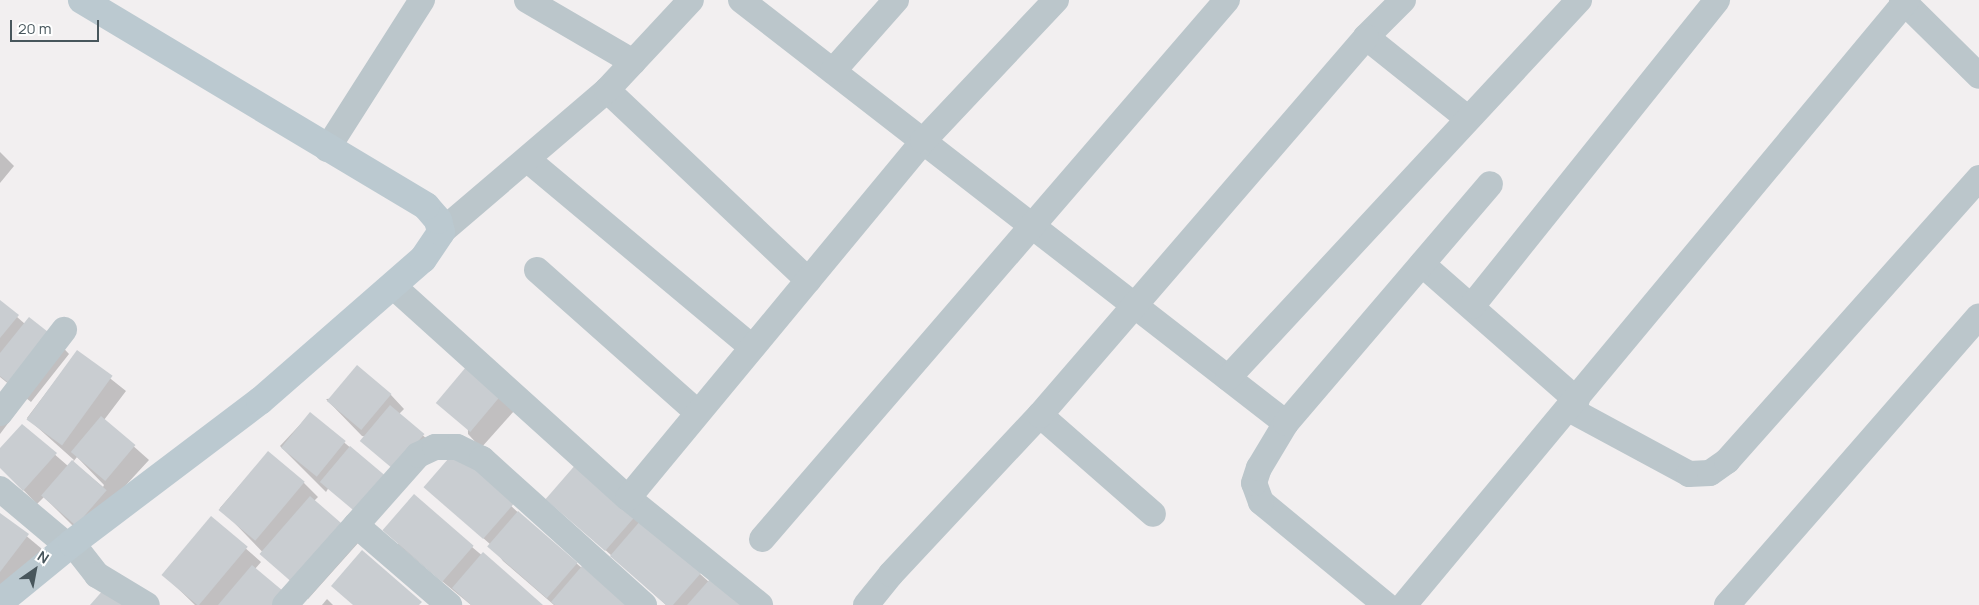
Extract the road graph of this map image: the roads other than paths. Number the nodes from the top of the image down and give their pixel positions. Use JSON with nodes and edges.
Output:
{"nodes":[{"id":1,"x":82,"y":0,"type":"edge"},
{"id":2,"x":422,"y":0,"type":"edge"},
{"id":3,"x":527,"y":0,"type":"edge"},
{"id":4,"x":691,"y":0,"type":"edge"},
{"id":5,"x":741,"y":0,"type":"edge"},
{"id":6,"x":896,"y":0,"type":"edge"},
{"id":7,"x":1056,"y":0,"type":"edge"},
{"id":8,"x":1227,"y":0,"type":"edge"},
{"id":9,"x":1403,"y":0,"type":"edge"},
{"id":10,"x":1579,"y":0,"type":"edge"},
{"id":11,"x":1718,"y":0,"type":"edge"},
{"id":12,"x":1905,"y":1,"type":"edge"},
{"id":13,"x":1366,"y":37,"type":"junction"},
{"id":14,"x":633,"y":62,"type":"junction"},
{"id":15,"x":833,"y":71,"type":"junction"},
{"id":16,"x":1979,"y":76,"type":"edge"},
{"id":17,"x":607,"y":90,"type":"junction"},
{"id":18,"x":1467,"y":118,"type":"junction"},
{"id":19,"x":923,"y":141,"type":"junction"},
{"id":20,"x":327,"y":149,"type":"junction"},
{"id":21,"x":528,"y":160,"type":"junction"},
{"id":22,"x":1979,"y":178,"type":"edge"},
{"id":23,"x":1490,"y":184,"type":"dead end"},
{"id":24,"x":1034,"y":227,"type":"junction"},
{"id":25,"x":441,"y":232,"type":"junction"},
{"id":26,"x":1422,"y":264,"type":"junction"},
{"id":27,"x":537,"y":270,"type":"dead end"},
{"id":28,"x":808,"y":280,"type":"junction"},
{"id":29,"x":393,"y":286,"type":"junction"},
{"id":30,"x":1134,"y":305,"type":"junction"},
{"id":31,"x":1472,"y":306,"type":"junction"},
{"id":32,"x":1979,"y":316,"type":"edge"},
{"id":33,"x":64,"y":330,"type":"dead end"},
{"id":34,"x":752,"y":347,"type":"junction"},
{"id":35,"x":1228,"y":378,"type":"junction"},
{"id":36,"x":1573,"y":405,"type":"junction"},
{"id":37,"x":0,"y":413,"type":"edge"},
{"id":38,"x":698,"y":413,"type":"junction"},
{"id":39,"x":1040,"y":415,"type":"junction"},
{"id":40,"x":1286,"y":423,"type":"junction"},
{"id":41,"x":0,"y":489,"type":"edge"},
{"id":42,"x":628,"y":498,"type":"junction"},
{"id":43,"x":1153,"y":514,"type":"dead end"},
{"id":44,"x":356,"y":525,"type":"junction"},
{"id":45,"x":762,"y":539,"type":"dead end"},
{"id":46,"x":70,"y":544,"type":"junction"},
{"id":47,"x":0,"y":602,"type":"edge"},
{"id":48,"x":146,"y":605,"type":"edge"},
{"id":49,"x":285,"y":605,"type":"edge"},
{"id":50,"x":449,"y":605,"type":"edge"},
{"id":51,"x":644,"y":605,"type":"edge"},
{"id":52,"x":760,"y":605,"type":"edge"},
{"id":53,"x":866,"y":605,"type":"edge"},
{"id":54,"x":1386,"y":605,"type":"edge"},
{"id":55,"x":1404,"y":605,"type":"edge"},
{"id":56,"x":1727,"y":605,"type":"edge"}],
"edges":[{"from":1,"to":20,"type":"street"},
{"from":2,"to":20,"type":"street"},
{"from":3,"to":14,"type":"street"},
{"from":4,"to":14,"type":"street"},
{"from":5,"to":15,"type":"street"},
{"from":6,"to":15,"type":"street"},
{"from":7,"to":19,"type":"street"},
{"from":8,"to":24,"type":"street"},
{"from":9,"to":13,"type":"street"},
{"from":10,"to":18,"type":"street"},
{"from":11,"to":31,"type":"street"},
{"from":12,"to":16,"type":"street"},
{"from":12,"to":36,"type":"street"},
{"from":13,"to":18,"type":"street"},
{"from":13,"to":30,"type":"street"},
{"from":14,"to":17,"type":"street"},
{"from":15,"to":19,"type":"street"},
{"from":17,"to":21,"type":"street"},
{"from":17,"to":28,"type":"street"},
{"from":18,"to":35,"type":"street"},
{"from":19,"to":24,"type":"street"},
{"from":19,"to":28,"type":"street"},
{"from":20,"to":25,"type":"street"},
{"from":21,"to":25,"type":"street"},
{"from":21,"to":34,"type":"street"},
{"from":22,"to":36,"type":"street"},
{"from":23,"to":26,"type":"street"},
{"from":24,"to":30,"type":"street"},
{"from":24,"to":45,"type":"street"},
{"from":25,"to":29,"type":"street"},
{"from":26,"to":31,"type":"street"},
{"from":26,"to":40,"type":"street"},
{"from":27,"to":38,"type":"street"},
{"from":28,"to":34,"type":"street"},
{"from":29,"to":42,"type":"street"},
{"from":29,"to":46,"type":"street"},
{"from":30,"to":35,"type":"street"},
{"from":30,"to":39,"type":"street"},
{"from":31,"to":36,"type":"street"},
{"from":32,"to":56,"type":"street"},
{"from":33,"to":37,"type":"street"},
{"from":34,"to":38,"type":"street"},
{"from":35,"to":40,"type":"street"},
{"from":36,"to":55,"type":"street"},
{"from":38,"to":42,"type":"street"},
{"from":39,"to":43,"type":"street"},
{"from":39,"to":53,"type":"street"},
{"from":40,"to":54,"type":"street"},
{"from":41,"to":46,"type":"street"},
{"from":42,"to":52,"type":"street"},
{"from":44,"to":49,"type":"street"},
{"from":44,"to":50,"type":"street"},
{"from":44,"to":51,"type":"street"},
{"from":46,"to":47,"type":"street"},
{"from":46,"to":48,"type":"street"}]}
